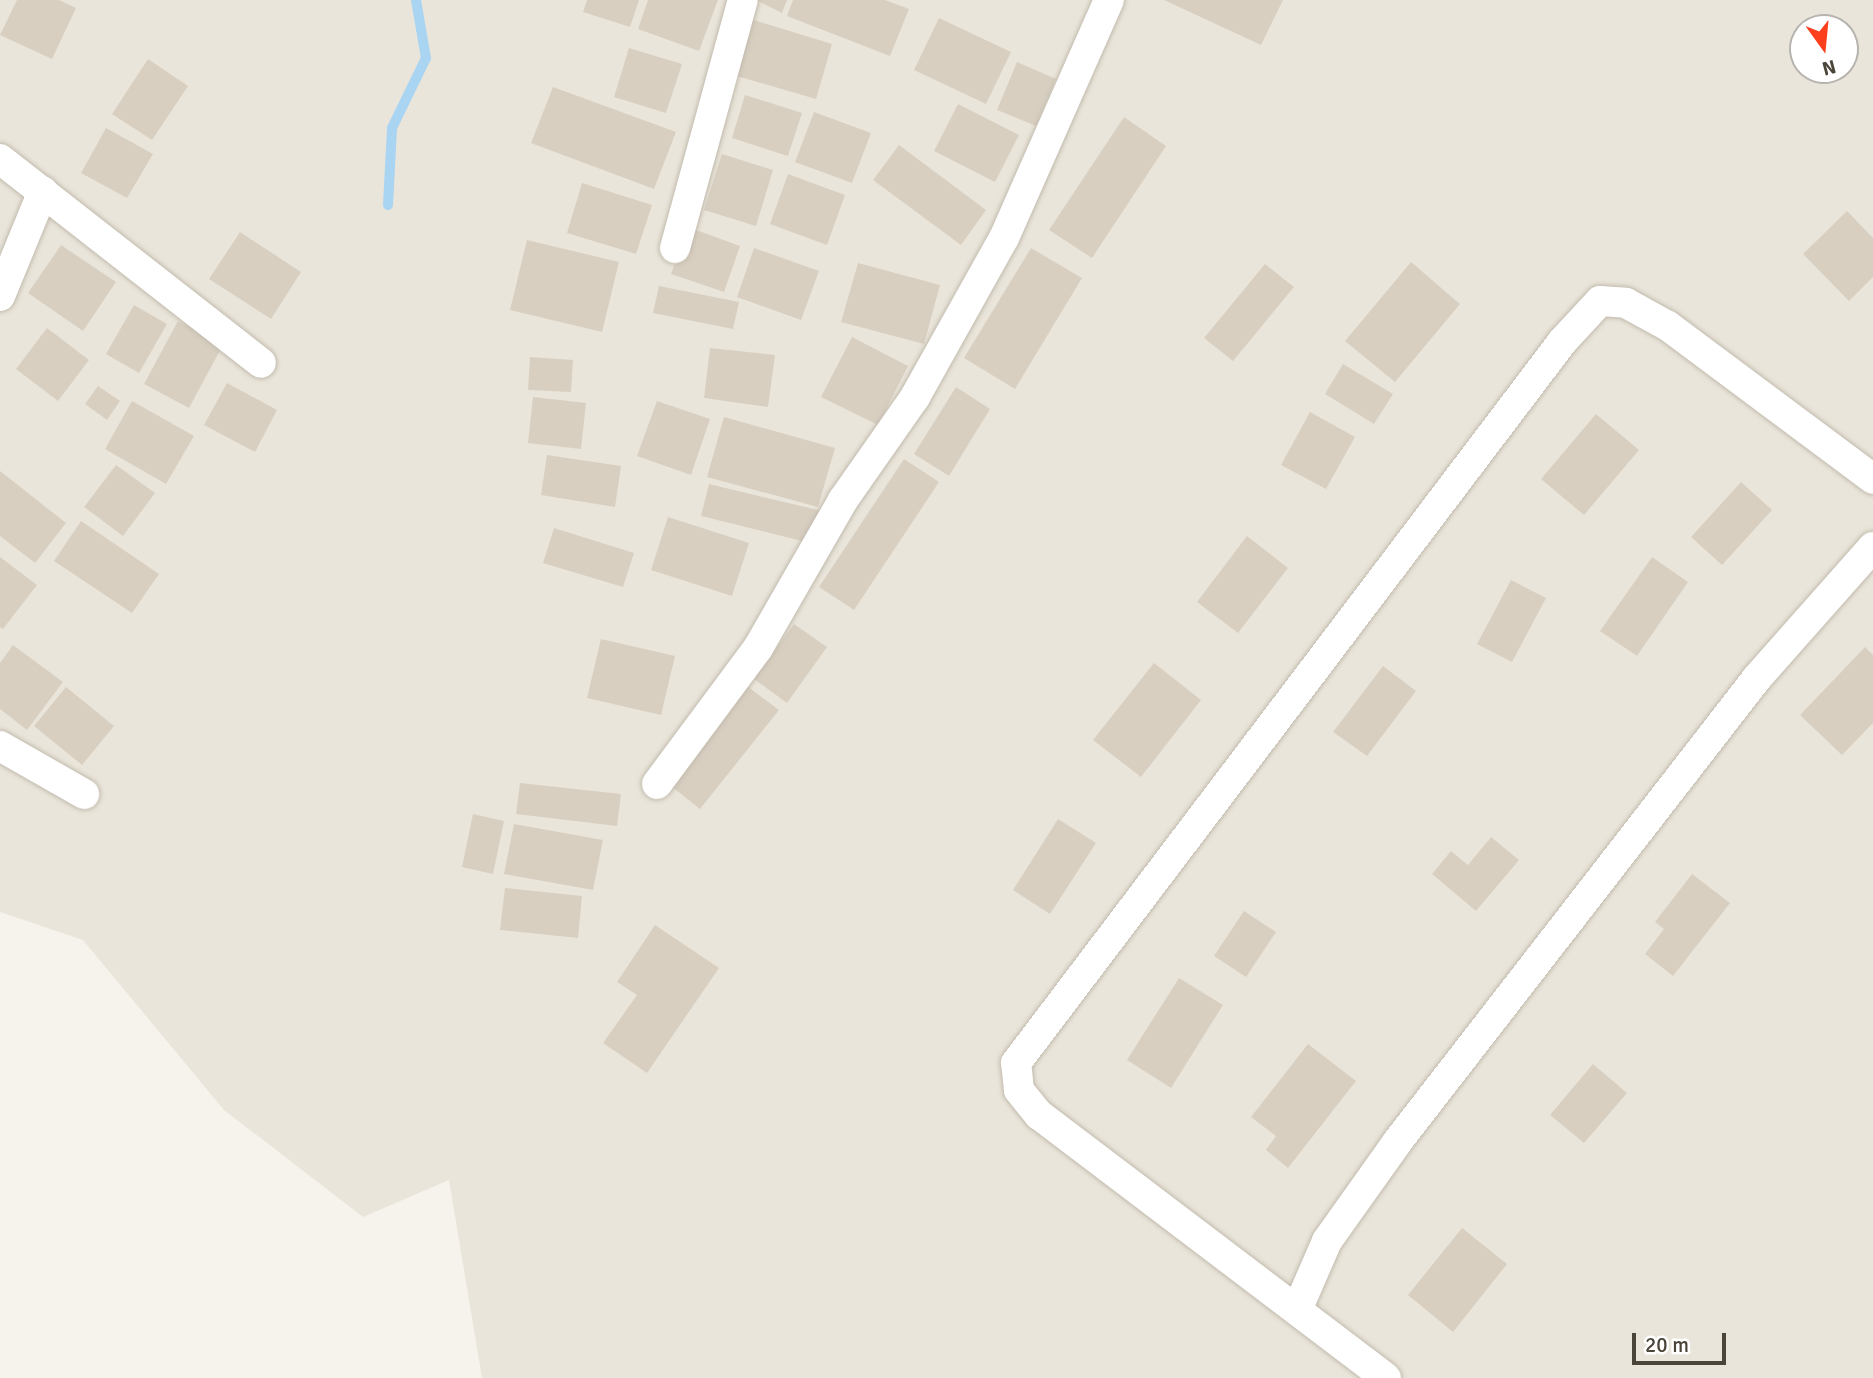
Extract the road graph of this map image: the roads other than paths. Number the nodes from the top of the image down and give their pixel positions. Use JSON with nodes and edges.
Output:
{"nodes":[{"id":1,"x":743,"y":0,"type":"edge"},
{"id":2,"x":1109,"y":0,"type":"edge"},
{"id":3,"x":0,"y":159,"type":"edge"},
{"id":4,"x":43,"y":191,"type":"junction"},
{"id":5,"x":676,"y":248,"type":"dead end"},
{"id":6,"x":0,"y":296,"type":"edge"},
{"id":7,"x":261,"y":363,"type":"dead end"},
{"id":8,"x":1873,"y":479,"type":"edge"},
{"id":9,"x":1873,"y":547,"type":"edge"},
{"id":10,"x":0,"y":746,"type":"edge"},
{"id":11,"x":657,"y":783,"type":"dead end"},
{"id":12,"x":84,"y":794,"type":"dead end"},
{"id":13,"x":1297,"y":1310,"type":"junction"},
{"id":14,"x":1386,"y":1378,"type":"edge"}],
"edges":[{"from":1,"to":5,"type":"street"},
{"from":2,"to":11,"type":"street"},
{"from":3,"to":4,"type":"street"},
{"from":4,"to":6,"type":"street"},
{"from":4,"to":7,"type":"street"},
{"from":8,"to":13,"type":"street"},
{"from":9,"to":13,"type":"street"},
{"from":10,"to":12,"type":"street"},
{"from":13,"to":14,"type":"street"}]}
